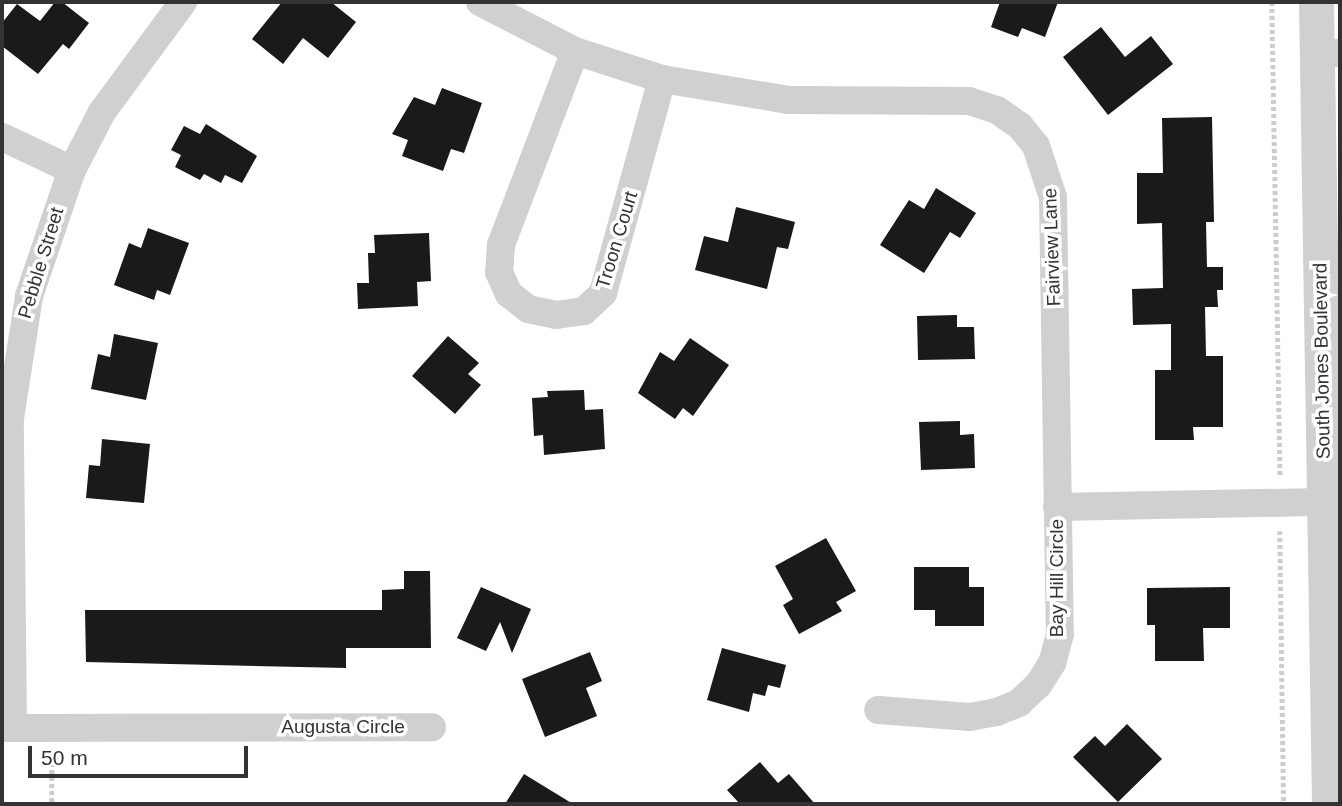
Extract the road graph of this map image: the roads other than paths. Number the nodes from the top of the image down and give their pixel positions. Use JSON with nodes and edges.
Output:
{"nodes":[{"id":1,"x":183,"y":2,"type":"edge"},
{"id":2,"x":480,"y":2,"type":"edge"},
{"id":3,"x":1316,"y":2,"type":"edge"},
{"id":4,"x":575,"y":51,"type":"junction"},
{"id":5,"x":1329,"y":53,"type":"edge"},
{"id":6,"x":662,"y":79,"type":"junction"},
{"id":7,"x":2,"y":137,"type":"edge"},
{"id":8,"x":72,"y":170,"type":"junction"},
{"id":9,"x":1324,"y":502,"type":"junction"},
{"id":10,"x":1057,"y":507,"type":"junction"},
{"id":11,"x":878,"y":710,"type":"dead end"},
{"id":12,"x":7,"y":727,"type":"edge"},
{"id":13,"x":432,"y":727,"type":"dead end"},
{"id":14,"x":1329,"y":804,"type":"edge"}],
"edges":[{"from":1,"to":8,"type":"street","name":"Pebble Street"},
{"from":2,"to":4,"type":"street","name":"Fairview Lane"},
{"from":3,"to":5,"type":"street","name":"South Jones Boulevard"},
{"from":4,"to":6,"type":"street","name":"Fairview Lane"},
{"from":4,"to":6,"type":"street","name":"Troon Court"},
{"from":5,"to":9,"type":"street","name":"South Jones Boulevard"},
{"from":6,"to":10,"type":"street","name":"Fairview Lane"},
{"from":7,"to":8,"type":"street"},
{"from":8,"to":12,"type":"street","name":"Pebble Street"},
{"from":9,"to":10,"type":"street"},
{"from":9,"to":14,"type":"street","name":"South Jones Boulevard"},
{"from":10,"to":11,"type":"street","name":"Bay Hill Circle"},
{"from":12,"to":13,"type":"street","name":"Augusta Circle"}]}
